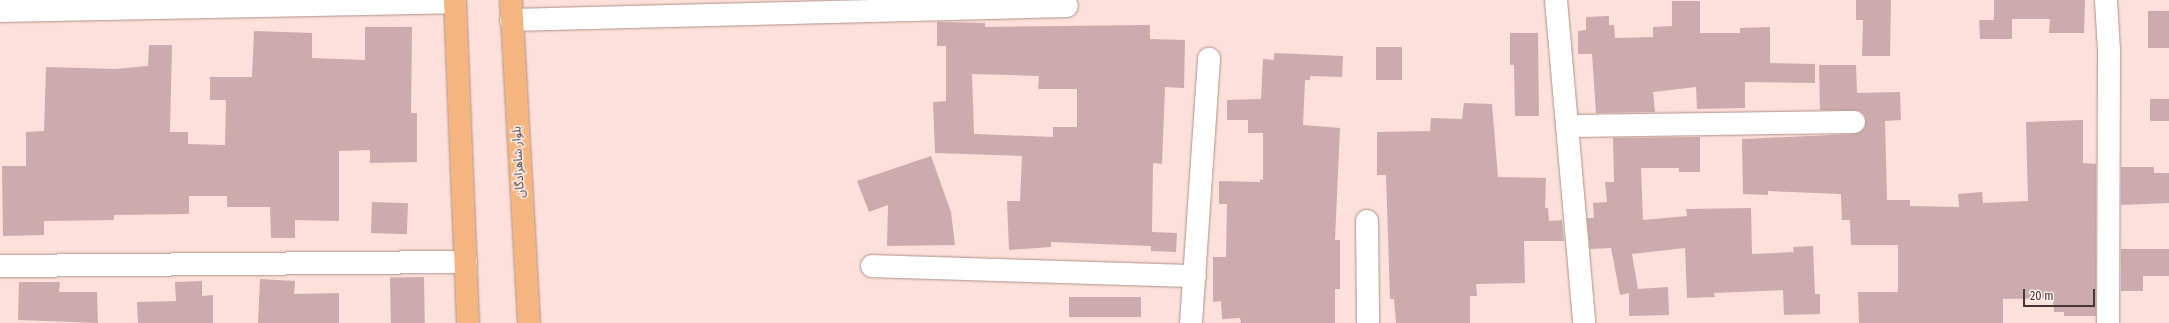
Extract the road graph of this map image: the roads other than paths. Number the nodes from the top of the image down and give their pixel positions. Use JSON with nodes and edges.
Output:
{"nodes":[{"id":1,"x":1556,"y":0,"type":"edge"},
{"id":2,"x":2106,"y":0,"type":"edge"},
{"id":3,"x":455,"y":1,"type":"edge"},
{"id":4,"x":1067,"y":6,"type":"dead end"},
{"id":5,"x":511,"y":10,"type":"edge"},
{"id":6,"x":0,"y":11,"type":"edge"},
{"id":7,"x":1209,"y":59,"type":"dead end"},
{"id":8,"x":1854,"y":122,"type":"dead end"},
{"id":9,"x":1567,"y":126,"type":"junction"},
{"id":10,"x":1367,"y":221,"type":"dead end"},
{"id":11,"x":466,"y":262,"type":"junction"},
{"id":12,"x":0,"y":266,"type":"edge"},
{"id":13,"x":872,"y":266,"type":"dead end"},
{"id":14,"x":1194,"y":276,"type":"junction"},
{"id":15,"x":468,"y":323,"type":"edge"},
{"id":16,"x":529,"y":323,"type":"edge"},
{"id":17,"x":1191,"y":323,"type":"edge"},
{"id":18,"x":1368,"y":323,"type":"edge"},
{"id":19,"x":1584,"y":323,"type":"edge"},
{"id":20,"x":2108,"y":323,"type":"edge"}],
"edges":[{"from":1,"to":9,"type":"street"},
{"from":2,"to":20,"type":"street"},
{"from":3,"to":6,"type":"street"},
{"from":3,"to":11,"type":"main road"},
{"from":4,"to":5,"type":"street"},
{"from":5,"to":16,"type":"main road","name":"بلوار شاهزادگان"},
{"from":7,"to":14,"type":"street"},
{"from":8,"to":9,"type":"street"},
{"from":9,"to":19,"type":"street"},
{"from":10,"to":18,"type":"street"},
{"from":11,"to":12,"type":"street"},
{"from":11,"to":15,"type":"main road"},
{"from":13,"to":14,"type":"street"},
{"from":14,"to":17,"type":"street"}]}
